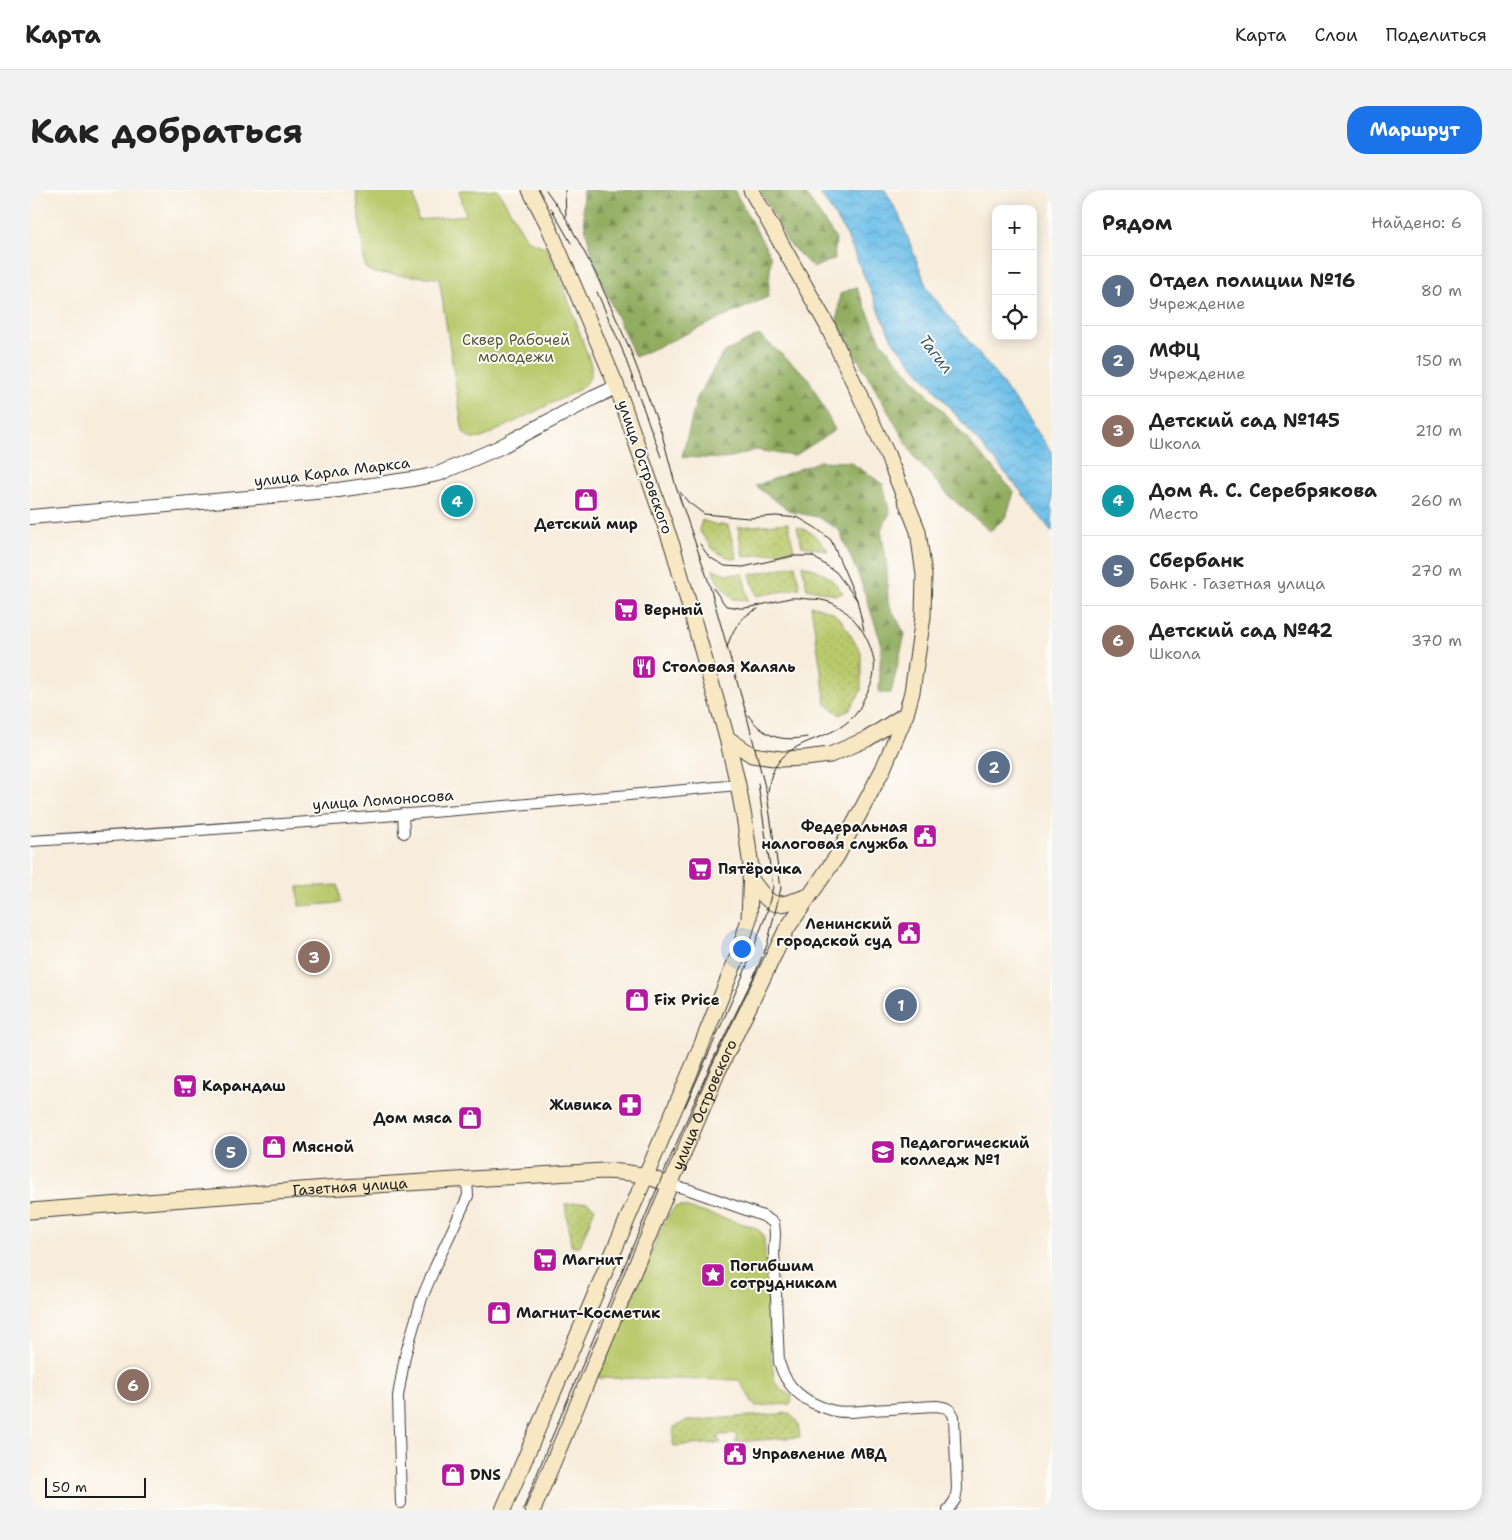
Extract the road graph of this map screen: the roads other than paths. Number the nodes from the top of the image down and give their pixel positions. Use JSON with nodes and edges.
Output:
{"nodes":[{"id":1,"x":530,"y":190,"type":"edge"},
{"id":2,"x":542,"y":190,"type":"edge"},
{"id":3,"x":751,"y":190,"type":"edge"},
{"id":4,"x":538,"y":205,"type":"junction"},
{"id":5,"x":618,"y":387,"type":"junction"},
{"id":6,"x":30,"y":517,"type":"edge"},
{"id":7,"x":906,"y":714,"type":"junction"},
{"id":8,"x":727,"y":738,"type":"junction"},
{"id":9,"x":738,"y":785,"type":"junction"},
{"id":10,"x":403,"y":814,"type":"junction"},
{"id":11,"x":404,"y":832,"type":"dead end"},
{"id":12,"x":30,"y":841,"type":"edge"},
{"id":13,"x":750,"y":878,"type":"junction"},
{"id":14,"x":809,"y":896,"type":"junction"},
{"id":15,"x":645,"y":1175,"type":"junction"},
{"id":16,"x":467,"y":1179,"type":"junction"},
{"id":17,"x":670,"y":1185,"type":"junction"},
{"id":18,"x":30,"y":1211,"type":"edge"},
{"id":19,"x":401,"y":1503,"type":"dead end"},
{"id":20,"x":503,"y":1510,"type":"edge"},
{"id":21,"x":532,"y":1510,"type":"edge"},
{"id":22,"x":948,"y":1510,"type":"edge"}],
"edges":[{"from":1,"to":4,"type":"main road","name":"улица Островского"},
{"from":2,"to":4,"type":"main road"},
{"from":3,"to":7,"type":"main road","name":"улица Островского"},
{"from":4,"to":5,"type":"main road","name":"улица Островского"},
{"from":5,"to":6,"type":"street","name":"улица Карла Маркса"},
{"from":5,"to":8,"type":"main road","name":"улица Островского"},
{"from":7,"to":8,"type":"main road"},
{"from":7,"to":14,"type":"main road","name":"улица Островского"},
{"from":8,"to":9,"type":"main road","name":"улица Островского"},
{"from":9,"to":10,"type":"street","name":"улица Ломоносова"},
{"from":9,"to":13,"type":"main road","name":"улица Островского"},
{"from":10,"to":11,"type":"street"},
{"from":10,"to":12,"type":"street","name":"улица Ломоносова"},
{"from":13,"to":14,"type":"main road"},
{"from":13,"to":15,"type":"main road","name":"улица Островского"},
{"from":14,"to":17,"type":"main road","name":"улица Островского"},
{"from":15,"to":16,"type":"main road","name":"Газетная улица"},
{"from":15,"to":17,"type":"main road","name":"Газетная улица"},
{"from":15,"to":20,"type":"main road","name":"улица Островского"},
{"from":16,"to":18,"type":"main road","name":"Газетная улица"},
{"from":16,"to":19,"type":"street"},
{"from":17,"to":21,"type":"main road","name":"улица Островского"},
{"from":17,"to":22,"type":"street"}]}
